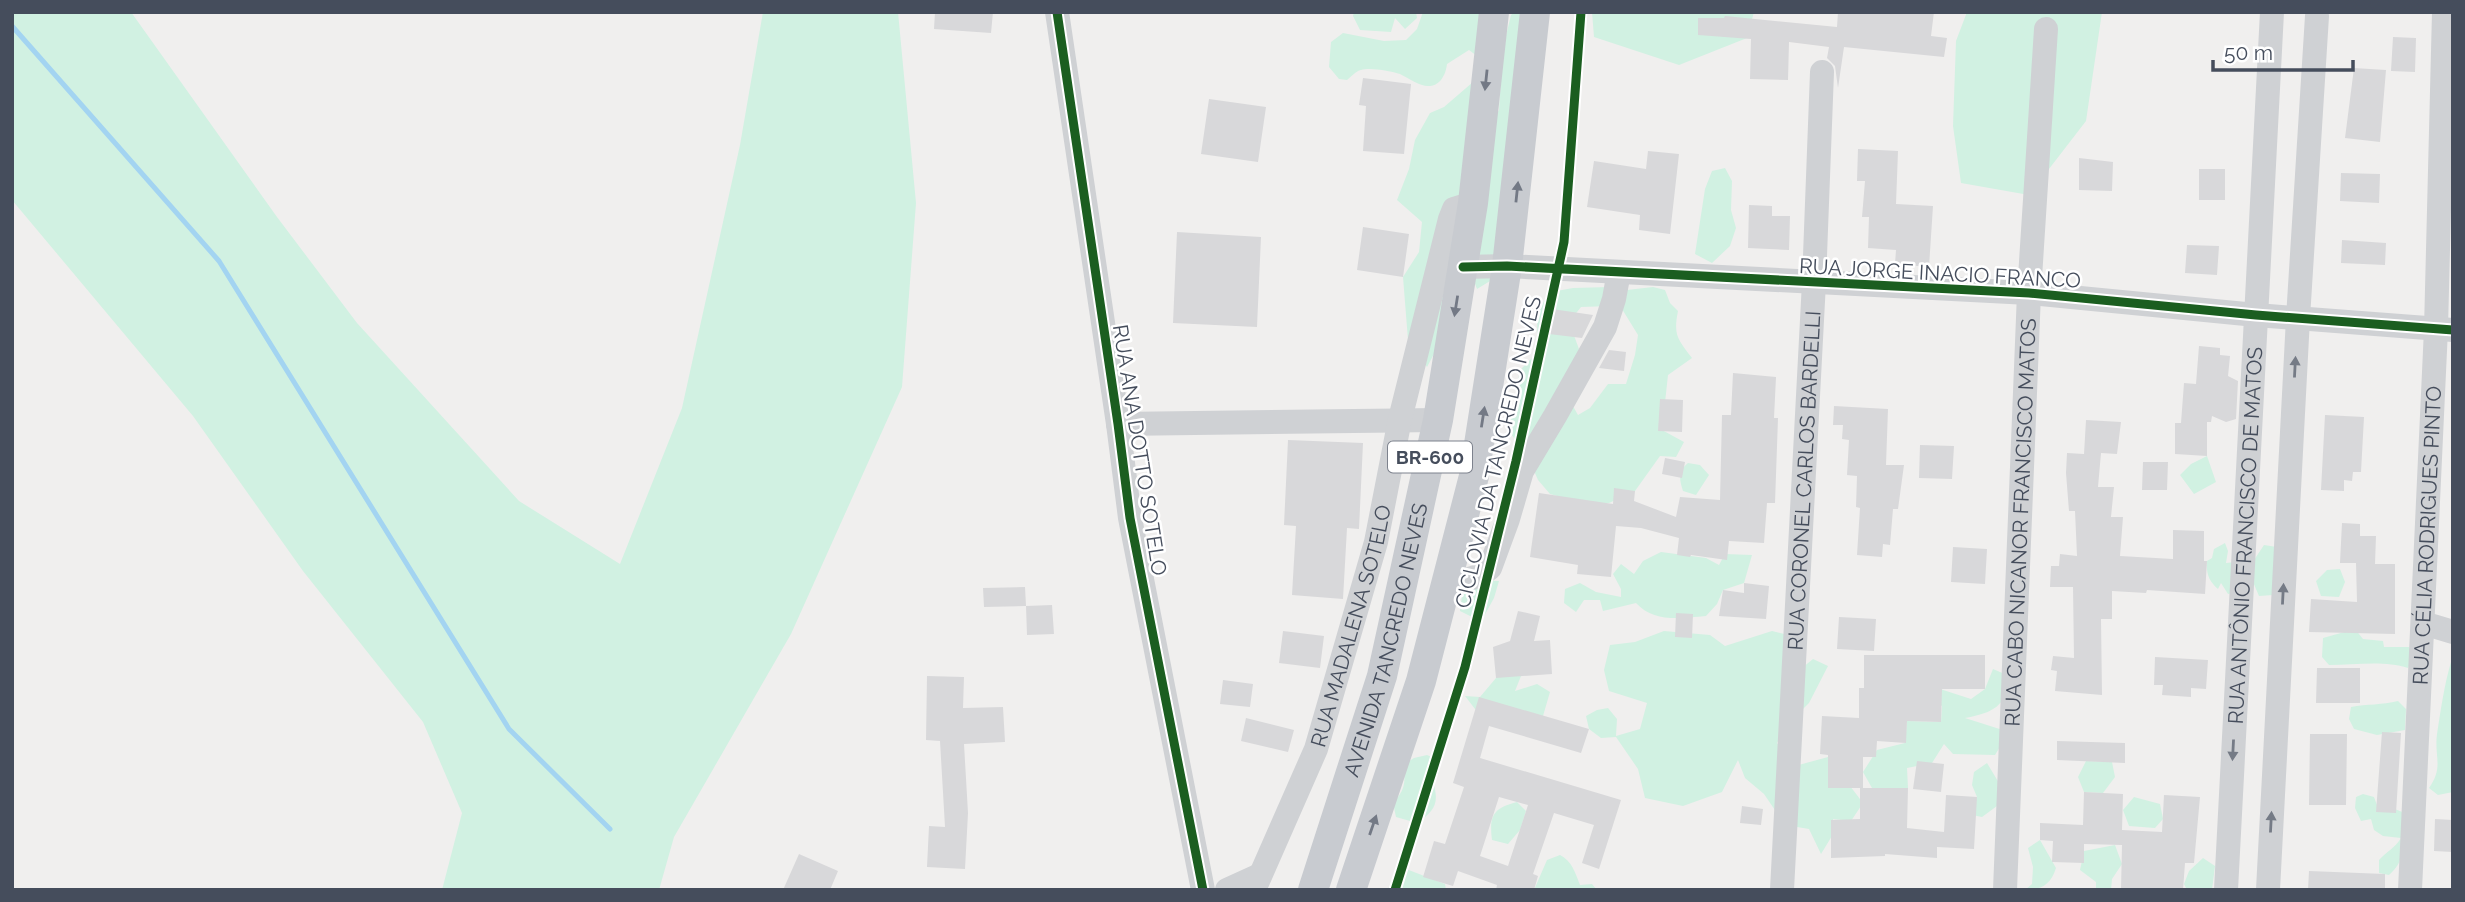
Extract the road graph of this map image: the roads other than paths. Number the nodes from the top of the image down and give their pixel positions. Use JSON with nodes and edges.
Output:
{"nodes":[{"id":1,"x":1057,"y":12,"type":"edge"},
{"id":2,"x":1494,"y":12,"type":"edge"},
{"id":3,"x":1535,"y":12,"type":"edge"},
{"id":4,"x":2273,"y":12,"type":"edge"},
{"id":5,"x":2444,"y":12,"type":"edge"},
{"id":6,"x":2317,"y":16,"type":"dead end"},
{"id":7,"x":2046,"y":29,"type":"dead end"},
{"id":8,"x":1822,"y":72,"type":"dead end"},
{"id":9,"x":2446,"y":139,"type":"edge"},
{"id":10,"x":1473,"y":203,"type":"junction"},
{"id":11,"x":1507,"y":266,"type":"junction"},
{"id":12,"x":1463,"y":267,"type":"junction"},
{"id":13,"x":1619,"y":272,"type":"junction"},
{"id":14,"x":1814,"y":282,"type":"junction"},
{"id":15,"x":2029,"y":293,"type":"junction"},
{"id":16,"x":2256,"y":315,"type":"junction"},
{"id":17,"x":2298,"y":318,"type":"junction"},
{"id":18,"x":2444,"y":330,"type":"edge"},
{"id":19,"x":1400,"y":419,"type":"junction"},
{"id":20,"x":1438,"y":420,"type":"junction"},
{"id":21,"x":1118,"y":424,"type":"junction"},
{"id":22,"x":1383,"y":508,"type":"junction"},
{"id":23,"x":1412,"y":539,"type":"junction"},
{"id":24,"x":1447,"y":579,"type":"junction"},
{"id":25,"x":2423,"y":623,"type":"junction"},
{"id":26,"x":2453,"y":632,"type":"edge"},
{"id":27,"x":1257,"y":883,"type":"edge"},
{"id":28,"x":1203,"y":890,"type":"edge"},
{"id":29,"x":1227,"y":890,"type":"edge"},
{"id":30,"x":1313,"y":890,"type":"edge"},
{"id":31,"x":1351,"y":890,"type":"edge"},
{"id":32,"x":1782,"y":890,"type":"edge"},
{"id":33,"x":2005,"y":890,"type":"edge"},
{"id":34,"x":2226,"y":890,"type":"edge"},
{"id":35,"x":2268,"y":890,"type":"edge"},
{"id":36,"x":2410,"y":890,"type":"edge"}],
"edges":[{"from":1,"to":21,"type":"street","name":"RUA ANA DOTTO SOTELO"},
{"from":2,"to":10,"type":"main road","name":"AVENIDA TANCREDO NEVES","number":"BR-600","one_way":true},
{"from":11,"to":3,"type":"main road","name":"AVENIDA TANCREDO NEVES","number":"BR-600","one_way":true},
{"from":4,"to":16,"type":"street","name":"RUA ANTÔNIO FRANCISCO DE MATOS"},
{"from":5,"to":9,"type":"street","name":"RUA CÉLIA RODRIGUES PINTO"},
{"from":6,"to":17,"type":"street","name":"RUA ANTÔNIO FRANCISCO DE MATOS"},
{"from":7,"to":15,"type":"street","name":"RUA CABO NICANOR FRANCISCO MATOS"},
{"from":8,"to":14,"type":"street","name":"RUA CORONEL CARLOS BARDELLI"},
{"from":9,"to":18,"type":"street","name":"RUA CÉLIA RODRIGUES PINTO"},
{"from":10,"to":12,"type":"main road","name":"AVENIDA TANCREDO NEVES","number":"BR-600"},
{"from":10,"to":19,"type":"street","name":"RUA MADALENA SOTELO"},
{"from":11,"to":12,"type":"street","name":"RUA JORGE INACIO FRANCO"},
{"from":11,"to":13,"type":"street","name":"RUA JORGE INACIO FRANCO"},
{"from":24,"to":11,"type":"main road","name":"AVENIDA TANCREDO NEVES","number":"BR-600","one_way":true},
{"from":12,"to":20,"type":"main road","name":"AVENIDA TANCREDO NEVES","number":"BR-600","one_way":true},
{"from":13,"to":14,"type":"street","name":"RUA JORGE INACIO FRANCO"},
{"from":13,"to":24,"type":"street"},
{"from":14,"to":15,"type":"street","name":"RUA JORGE INACIO FRANCO"},
{"from":14,"to":32,"type":"street","name":"RUA CORONEL CARLOS BARDELLI"},
{"from":15,"to":16,"type":"street","name":"RUA JORGE INACIO FRANCO"},
{"from":15,"to":33,"type":"street","name":"RUA CABO NICANOR FRANCISCO MATOS"},
{"from":16,"to":17,"type":"street","name":"RUA JORGE INACIO FRANCO"},
{"from":16,"to":34,"type":"street","name":"RUA ANTÔNIO FRANCISCO DE MATOS","one_way":true},
{"from":17,"to":18,"type":"street","name":"RUA JORGE INACIO FRANCO"},
{"from":35,"to":17,"type":"street","name":"RUA ANTÔNIO FRANCISCO DE MATOS","one_way":true},
{"from":18,"to":25,"type":"street","name":"RUA CÉLIA RODRIGUES PINTO"},
{"from":19,"to":20,"type":"street"},
{"from":19,"to":21,"type":"street"},
{"from":19,"to":22,"type":"street","name":"RUA MADALENA SOTELO"},
{"from":20,"to":23,"type":"main road","name":"AVENIDA TANCREDO NEVES","number":"BR-600"},
{"from":21,"to":28,"type":"street","name":"RUA ANA DOTTO SOTELO"},
{"from":22,"to":23,"type":"street"},
{"from":22,"to":27,"type":"street","name":"RUA MADALENA SOTELO"},
{"from":23,"to":30,"type":"main road","name":"AVENIDA TANCREDO NEVES","number":"BR-600"},
{"from":31,"to":24,"type":"main road","name":"AVENIDA TANCREDO NEVES","number":"BR-600","one_way":true},
{"from":25,"to":26,"type":"street"},
{"from":25,"to":36,"type":"street","name":"RUA CÉLIA RODRIGUES PINTO"},
{"from":27,"to":29,"type":"street"}]}
